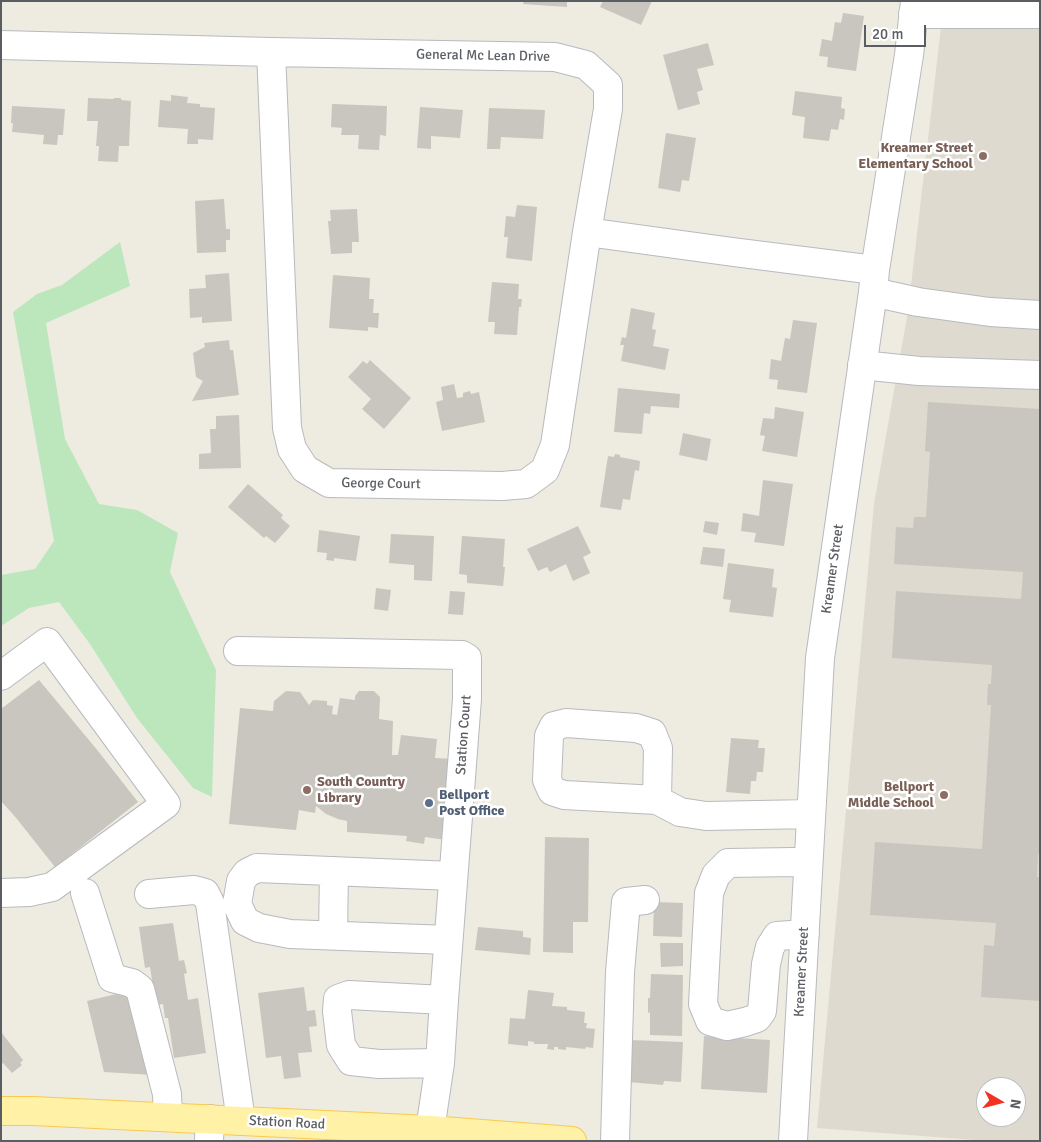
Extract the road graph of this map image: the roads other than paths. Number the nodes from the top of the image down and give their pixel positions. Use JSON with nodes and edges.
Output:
{"nodes":[{"id":1,"x":914,"y":8,"type":"edge"},
{"id":2,"x":1040,"y":14,"type":"edge"},
{"id":3,"x":1,"y":45,"type":"edge"},
{"id":4,"x":271,"y":52,"type":"junction"},
{"id":5,"x":587,"y":232,"type":"junction"},
{"id":6,"x":874,"y":281,"type":"junction"},
{"id":7,"x":1040,"y":314,"type":"edge"},
{"id":8,"x":862,"y":365,"type":"junction"},
{"id":9,"x":1040,"y":375,"type":"edge"},
{"id":10,"x":238,"y":651,"type":"dead end"},
{"id":11,"x":1,"y":676,"type":"edge"},
{"id":12,"x":658,"y":800,"type":"dead end"},
{"id":13,"x":811,"y":814,"type":"junction"},
{"id":14,"x":808,"y":863,"type":"junction"},
{"id":15,"x":334,"y":871,"type":"junction"},
{"id":16,"x":453,"y":876,"type":"junction"},
{"id":17,"x":1,"y":893,"type":"edge"},
{"id":18,"x":85,"y":893,"type":"dead end"},
{"id":19,"x":149,"y":894,"type":"dead end"},
{"id":20,"x":645,"y":900,"type":"dead end"},
{"id":21,"x":804,"y":934,"type":"junction"},
{"id":22,"x":332,"y":935,"type":"junction"},
{"id":23,"x":448,"y":940,"type":"junction"},
{"id":24,"x":444,"y":1000,"type":"junction"},
{"id":25,"x":440,"y":1063,"type":"junction"},
{"id":26,"x":1,"y":1111,"type":"edge"},
{"id":27,"x":168,"y":1117,"type":"junction"},
{"id":28,"x":241,"y":1121,"type":"junction"},
{"id":29,"x":209,"y":1130,"type":"edge"},
{"id":30,"x":292,"y":1132,"type":"edge"},
{"id":31,"x":422,"y":1134,"type":"edge"},
{"id":32,"x":572,"y":1141,"type":"edge"},
{"id":33,"x":614,"y":1141,"type":"edge"},
{"id":34,"x":793,"y":1141,"type":"edge"}],
"edges":[{"from":1,"to":2,"type":"street"},
{"from":1,"to":6,"type":"street","name":"Kreamer Street"},
{"from":3,"to":4,"type":"street","name":"General Mc Lean Drive"},
{"from":4,"to":5,"type":"street","name":"General Mc Lean Drive"},
{"from":4,"to":5,"type":"street","name":"George Court"},
{"from":5,"to":6,"type":"street"},
{"from":6,"to":7,"type":"street"},
{"from":6,"to":8,"type":"street","name":"Kreamer Street"},
{"from":8,"to":9,"type":"street"},
{"from":8,"to":13,"type":"street","name":"Kreamer Street"},
{"from":10,"to":16,"type":"street","name":"Station Court"},
{"from":11,"to":17,"type":"street"},
{"from":12,"to":13,"type":"street"},
{"from":13,"to":14,"type":"street","name":"Kreamer Street"},
{"from":14,"to":21,"type":"street","name":"Kreamer Street"},
{"from":14,"to":21,"type":"street"},
{"from":15,"to":16,"type":"street"},
{"from":15,"to":22,"type":"street"},
{"from":15,"to":22,"type":"street"},
{"from":16,"to":23,"type":"street","name":"Station Court"},
{"from":18,"to":27,"type":"street"},
{"from":19,"to":28,"type":"street"},
{"from":20,"to":33,"type":"street"},
{"from":21,"to":34,"type":"street","name":"Kreamer Street"},
{"from":22,"to":23,"type":"street"},
{"from":23,"to":24,"type":"street","name":"Station Court"},
{"from":24,"to":25,"type":"street","name":"Station Court"},
{"from":24,"to":25,"type":"street"},
{"from":25,"to":31,"type":"street","name":"Station Court"},
{"from":26,"to":27,"type":"main road","name":"Station Road"},
{"from":27,"to":29,"type":"main road","name":"Station Road"},
{"from":28,"to":29,"type":"main road","name":"Station Road"},
{"from":28,"to":30,"type":"main road","name":"Station Road"},
{"from":30,"to":31,"type":"main road","name":"Station Road"},
{"from":31,"to":32,"type":"main road","name":"Station Road"}]}
